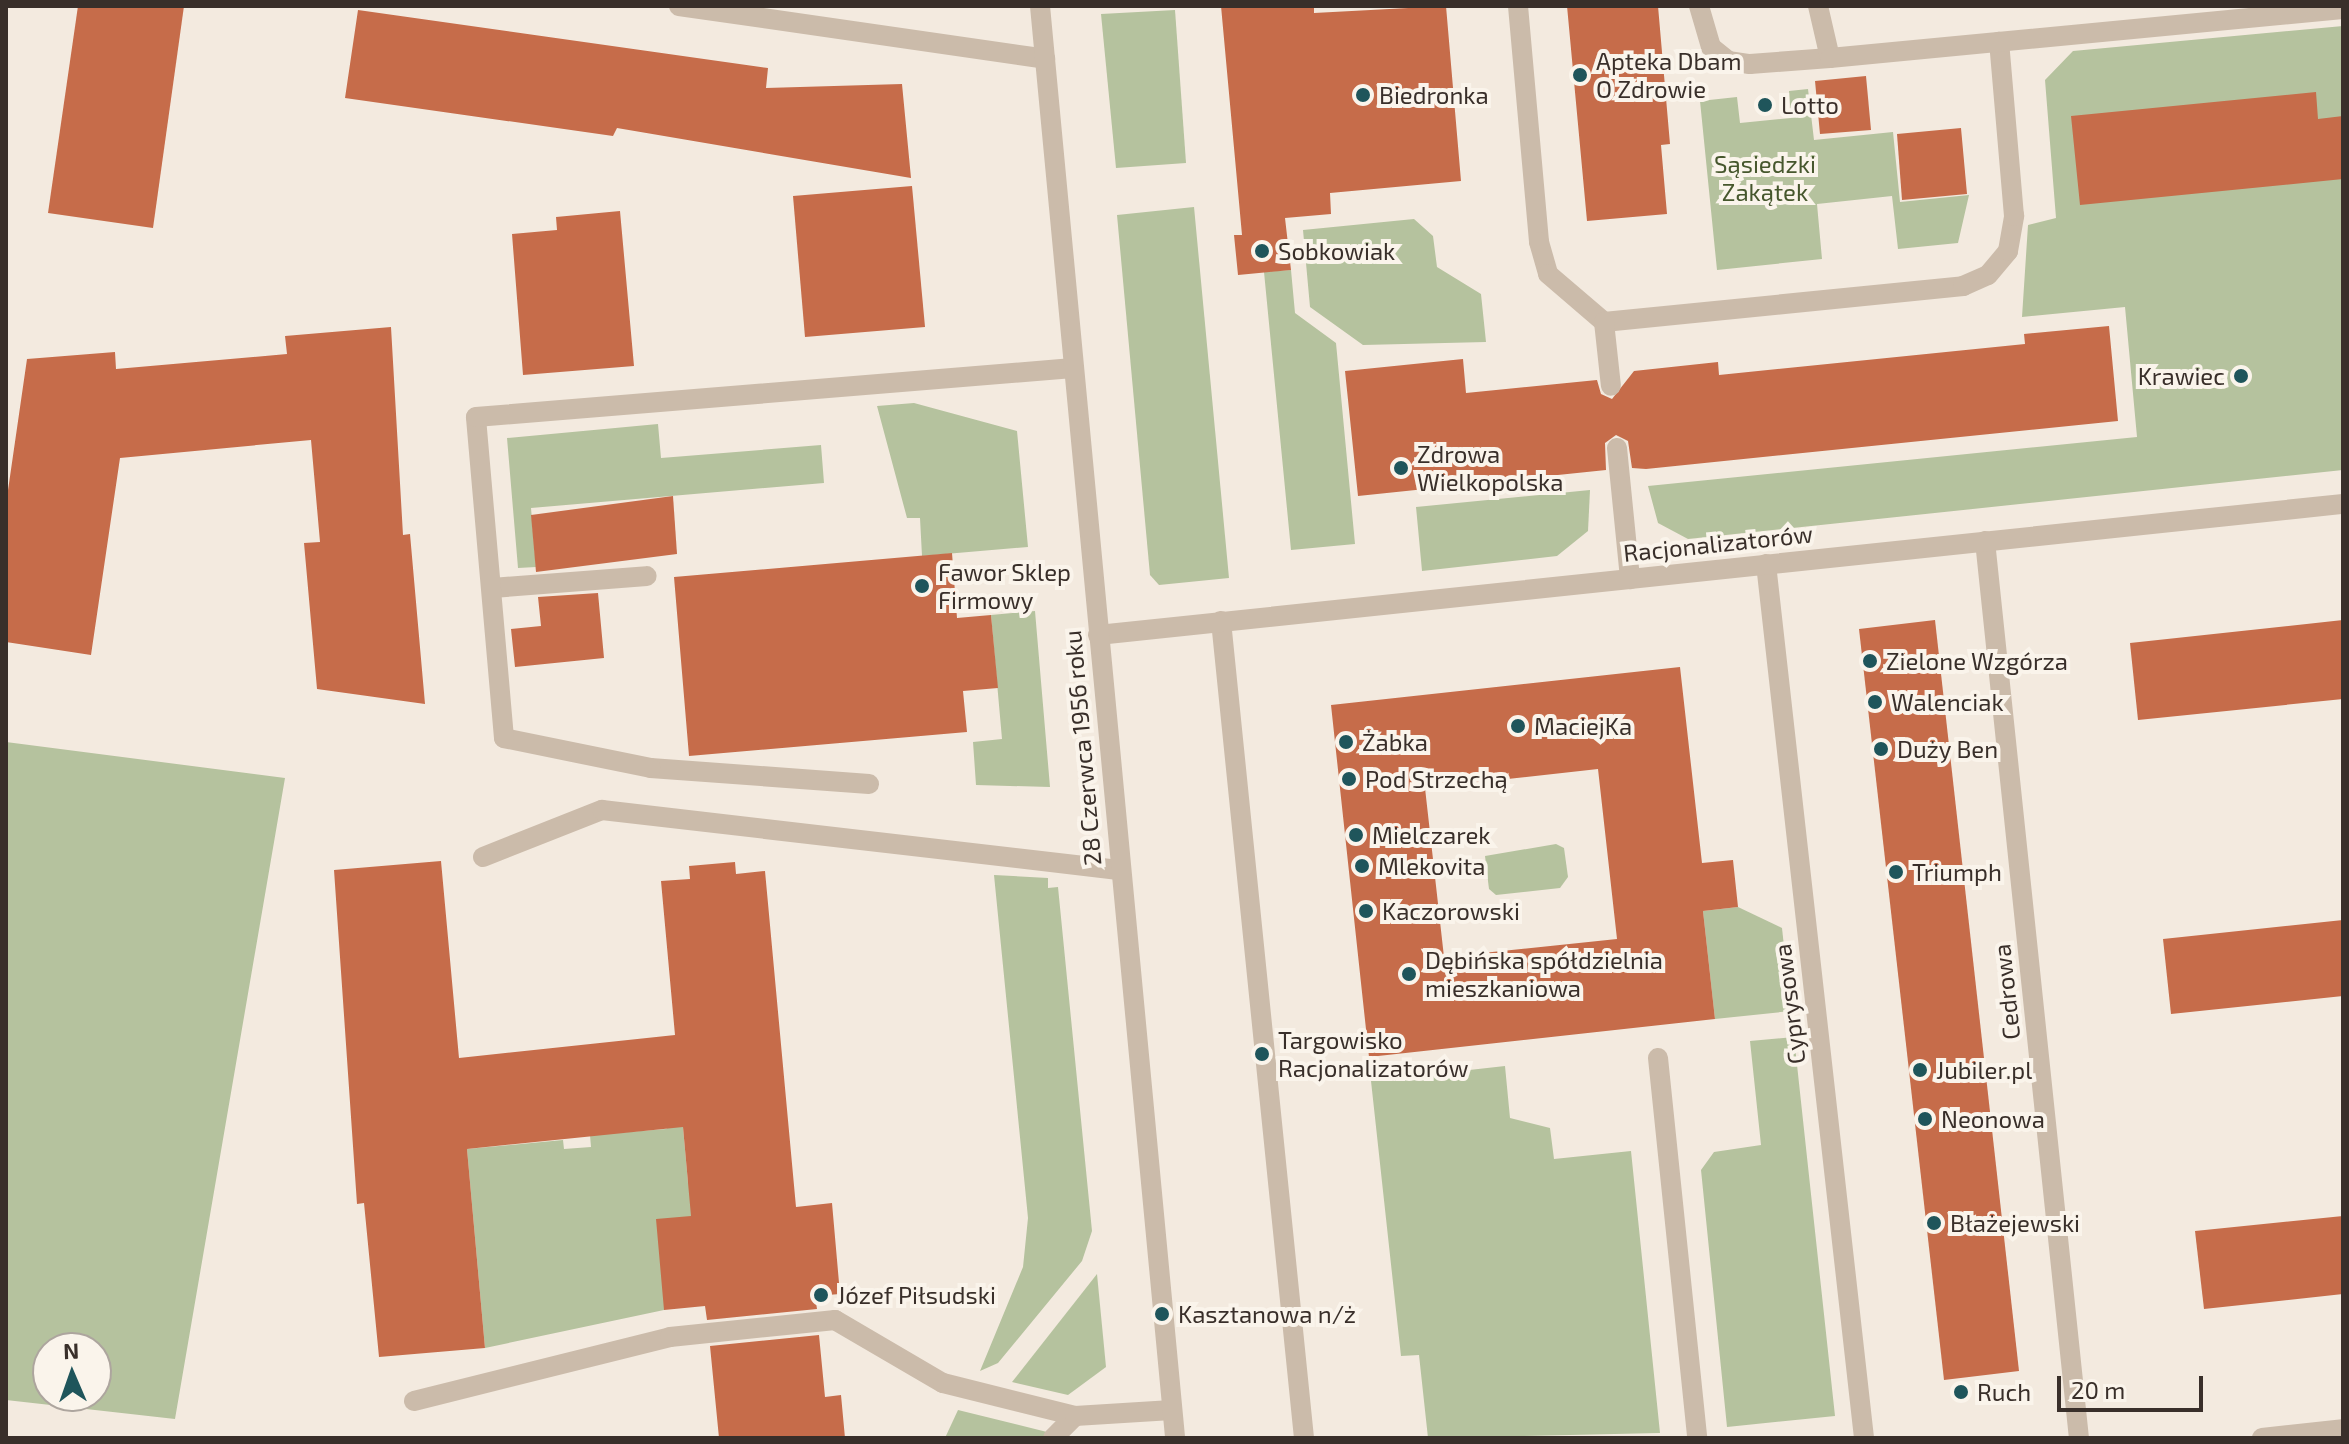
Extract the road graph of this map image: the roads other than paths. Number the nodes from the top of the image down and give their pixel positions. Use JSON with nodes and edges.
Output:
{"nodes":[{"id":1,"x":679,"y":6,"type":"edge"},
{"id":2,"x":1040,"y":6,"type":"edge"},
{"id":3,"x":1518,"y":6,"type":"edge"},
{"id":4,"x":1699,"y":6,"type":"edge"},
{"id":5,"x":1818,"y":6,"type":"edge"},
{"id":6,"x":2343,"y":9,"type":"edge"},
{"id":7,"x":1999,"y":42,"type":"junction"},
{"id":8,"x":1830,"y":58,"type":"junction"},
{"id":9,"x":1045,"y":59,"type":"junction"},
{"id":10,"x":1604,"y":322,"type":"junction"},
{"id":11,"x":1073,"y":368,"type":"junction"},
{"id":12,"x":1611,"y":386,"type":"dead end"},
{"id":13,"x":1617,"y":448,"type":"dead end"},
{"id":14,"x":2343,"y":504,"type":"edge"},
{"id":15,"x":1985,"y":541,"type":"junction"},
{"id":16,"x":1766,"y":564,"type":"junction"},
{"id":17,"x":647,"y":576,"type":"dead end"},
{"id":18,"x":1630,"y":579,"type":"junction"},
{"id":19,"x":492,"y":588,"type":"junction"},
{"id":20,"x":1221,"y":621,"type":"junction"},
{"id":21,"x":1098,"y":635,"type":"junction"},
{"id":22,"x":869,"y":784,"type":"dead end"},
{"id":23,"x":483,"y":857,"type":"dead end"},
{"id":24,"x":1119,"y":870,"type":"junction"},
{"id":25,"x":1658,"y":1058,"type":"dead end"},
{"id":26,"x":414,"y":1401,"type":"dead end"},
{"id":27,"x":1172,"y":1410,"type":"junction"},
{"id":28,"x":1075,"y":1416,"type":"junction"},
{"id":29,"x":2343,"y":1429,"type":"edge"},
{"id":30,"x":1053,"y":1438,"type":"edge"},
{"id":31,"x":1175,"y":1438,"type":"edge"},
{"id":32,"x":1304,"y":1438,"type":"edge"},
{"id":33,"x":1697,"y":1438,"type":"edge"},
{"id":34,"x":1864,"y":1438,"type":"edge"},
{"id":35,"x":2079,"y":1438,"type":"edge"},
{"id":36,"x":2262,"y":1438,"type":"edge"}],
"edges":[{"from":1,"to":9,"type":"street"},
{"from":2,"to":9,"type":"street","name":"28 Czerwca 1956 roku"},
{"from":3,"to":10,"type":"street"},
{"from":4,"to":8,"type":"street"},
{"from":5,"to":8,"type":"street"},
{"from":6,"to":7,"type":"street"},
{"from":7,"to":8,"type":"street"},
{"from":7,"to":10,"type":"street"},
{"from":9,"to":11,"type":"street","name":"28 Czerwca 1956 roku"},
{"from":10,"to":12,"type":"street"},
{"from":11,"to":19,"type":"street"},
{"from":11,"to":21,"type":"street","name":"28 Czerwca 1956 roku"},
{"from":13,"to":18,"type":"street"},
{"from":14,"to":15,"type":"street","name":"Racjonalizatorów"},
{"from":15,"to":16,"type":"street","name":"Racjonalizatorów"},
{"from":15,"to":35,"type":"street","name":"Cedrowa"},
{"from":16,"to":18,"type":"street","name":"Racjonalizatorów"},
{"from":16,"to":34,"type":"street","name":"Cyprysowa"},
{"from":17,"to":19,"type":"street"},
{"from":18,"to":20,"type":"street","name":"Racjonalizatorów"},
{"from":19,"to":22,"type":"street"},
{"from":20,"to":21,"type":"street","name":"Racjonalizatorów"},
{"from":20,"to":32,"type":"street"},
{"from":21,"to":24,"type":"street","name":"28 Czerwca 1956 roku"},
{"from":23,"to":24,"type":"street"},
{"from":24,"to":27,"type":"street","name":"28 Czerwca 1956 roku"},
{"from":25,"to":33,"type":"street"},
{"from":26,"to":28,"type":"street"},
{"from":27,"to":28,"type":"street"},
{"from":27,"to":31,"type":"street","name":"28 Czerwca 1956 roku"},
{"from":28,"to":30,"type":"street"},
{"from":29,"to":36,"type":"street"}]}
